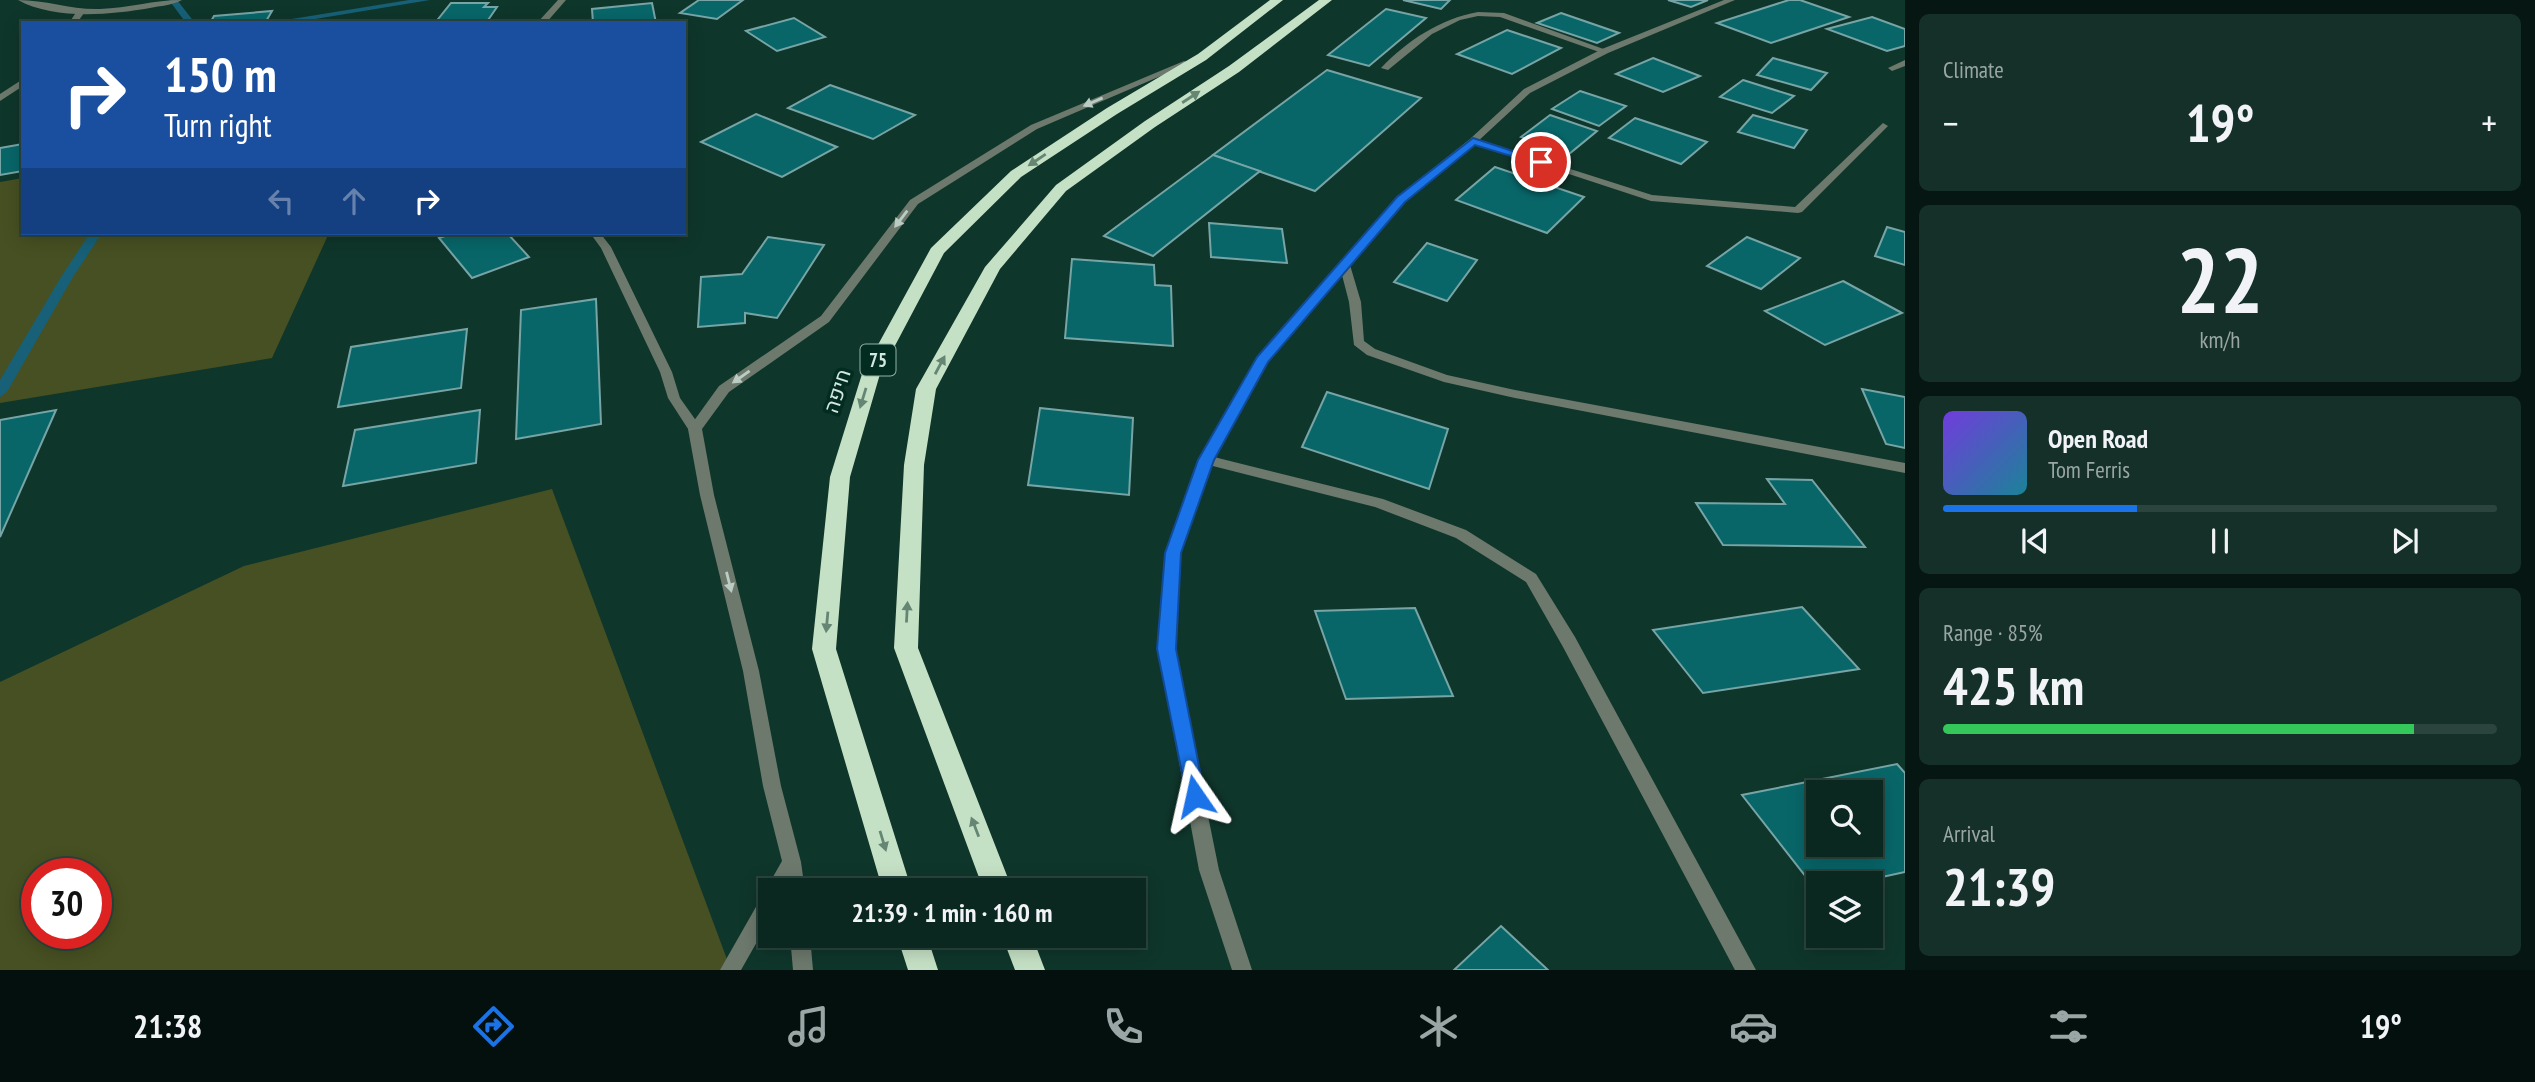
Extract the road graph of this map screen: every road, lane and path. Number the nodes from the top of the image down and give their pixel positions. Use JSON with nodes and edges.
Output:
{"nodes":[{"id":1,"x":22,"y":0,"type":"edge"},
{"id":2,"x":178,"y":0,"type":"edge"},
{"id":3,"x":562,"y":0,"type":"edge"},
{"id":4,"x":1278,"y":0,"type":"edge"},
{"id":5,"x":1326,"y":0,"type":"edge"},
{"id":6,"x":1731,"y":0,"type":"edge"},
{"id":7,"x":80,"y":13,"type":"junction"},
{"id":8,"x":74,"y":21,"type":"edge"},
{"id":9,"x":543,"y":21,"type":"edge"},
{"id":10,"x":1605,"y":51,"type":"junction"},
{"id":11,"x":1202,"y":57,"type":"junction"},
{"id":12,"x":1905,"y":63,"type":"edge"},
{"id":13,"x":1385,"y":68,"type":"dead end"},
{"id":14,"x":1892,"y":68,"type":"dead end"},
{"id":15,"x":21,"y":83,"type":"edge"},
{"id":16,"x":0,"y":98,"type":"edge"},
{"id":17,"x":1883,"y":125,"type":"dead end"},
{"id":18,"x":1473,"y":141,"type":"junction"},
{"id":19,"x":597,"y":235,"type":"edge"},
{"id":20,"x":1344,"y":263,"type":"junction"},
{"id":21,"x":695,"y":429,"type":"junction"},
{"id":22,"x":1206,"y":460,"type":"junction"},
{"id":23,"x":1905,"y":468,"type":"edge"},
{"id":24,"x":792,"y":862,"type":"junction"},
{"id":25,"x":783,"y":878,"type":"edge"},
{"id":26,"x":794,"y":878,"type":"edge"},
{"id":27,"x":894,"y":878,"type":"edge"},
{"id":28,"x":994,"y":878,"type":"edge"},
{"id":29,"x":758,"y":921,"type":"edge"},
{"id":30,"x":801,"y":948,"type":"edge"},
{"id":31,"x":1022,"y":948,"type":"edge"},
{"id":32,"x":730,"y":970,"type":"edge"},
{"id":33,"x":803,"y":970,"type":"edge"},
{"id":34,"x":1030,"y":970,"type":"edge"},
{"id":35,"x":1242,"y":970,"type":"edge"},
{"id":36,"x":1746,"y":970,"type":"edge"}],
"edges":[{"from":1,"to":7,"type":"street"},
{"from":2,"to":7,"type":"street"},
{"from":3,"to":9,"type":"street"},
{"from":4,"to":11,"type":"highway","name":"חיפה","number":"75"},
{"from":28,"to":5,"type":"highway","one_way":true},
{"from":6,"to":10,"type":"street"},
{"from":7,"to":8,"type":"street"},
{"from":10,"to":13,"type":"street"},
{"from":10,"to":18,"type":"street"},
{"from":11,"to":21,"type":"street","one_way":true},
{"from":11,"to":27,"type":"highway","name":"חיפה","number":"75","one_way":true},
{"from":12,"to":14,"type":"street"},
{"from":15,"to":16,"type":"street"},
{"from":17,"to":18,"type":"street"},
{"from":18,"to":20,"type":"street"},
{"from":19,"to":21,"type":"street"},
{"from":20,"to":22,"type":"street"},
{"from":20,"to":23,"type":"street"},
{"from":21,"to":24,"type":"street","one_way":true},
{"from":22,"to":35,"type":"street"},
{"from":22,"to":36,"type":"street"},
{"from":24,"to":25,"type":"street"},
{"from":24,"to":26,"type":"street"},
{"from":29,"to":32,"type":"street"},
{"from":30,"to":33,"type":"street"},
{"from":31,"to":34,"type":"highway"}]}
